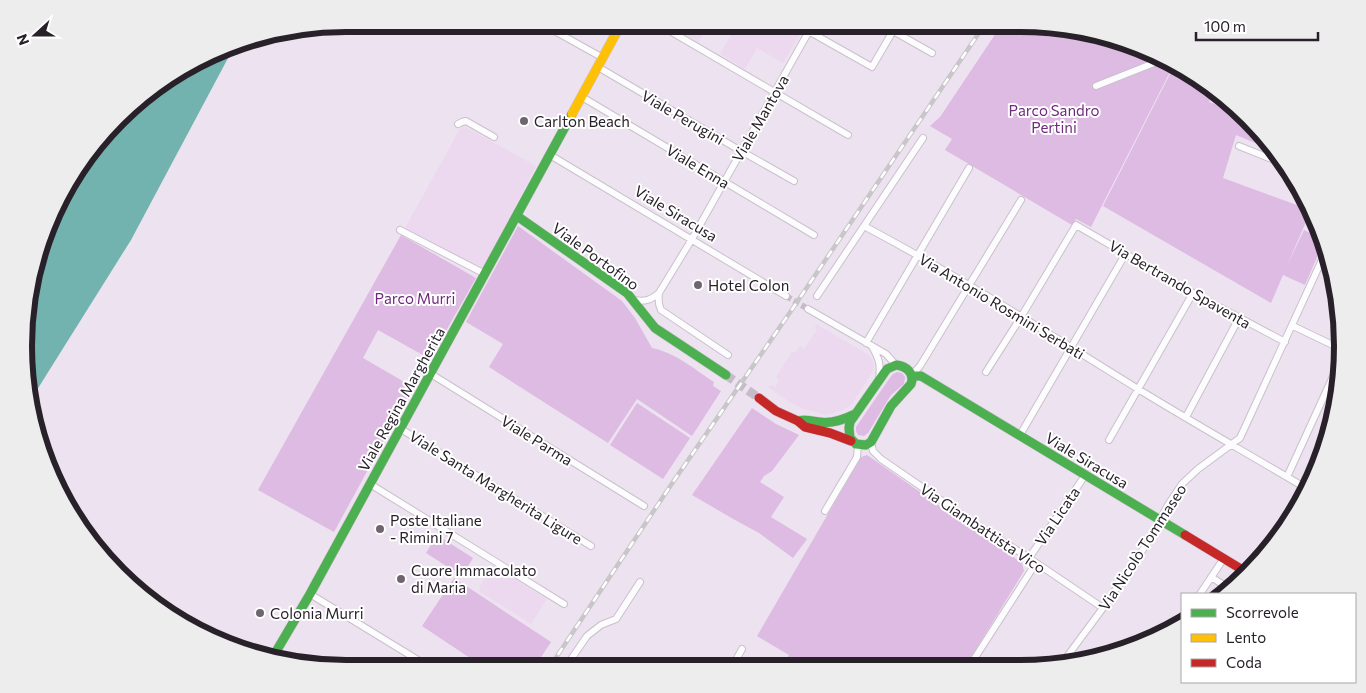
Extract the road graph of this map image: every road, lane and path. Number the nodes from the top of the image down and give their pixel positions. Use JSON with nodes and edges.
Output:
{"nodes":[{"id":1,"x":556,"y":32,"type":"edge"},
{"id":2,"x":617,"y":32,"type":"edge"},
{"id":3,"x":672,"y":32,"type":"edge"},
{"id":4,"x":808,"y":32,"type":"edge"},
{"id":5,"x":811,"y":32,"type":"edge"},
{"id":6,"x":892,"y":32,"type":"edge"},
{"id":7,"x":895,"y":32,"type":"edge"},
{"id":8,"x":932,"y":53,"type":"dead end"},
{"id":9,"x":603,"y":58,"type":"junction"},
{"id":10,"x":1154,"y":63,"type":"edge"},
{"id":11,"x":598,"y":67,"type":"junction"},
{"id":12,"x":1096,"y":86,"type":"dead end"},
{"id":13,"x":775,"y":93,"type":"junction"},
{"id":14,"x":582,"y":97,"type":"junction"},
{"id":15,"x":458,"y":124,"type":"dead end"},
{"id":16,"x":848,"y":135,"type":"dead end"},
{"id":17,"x":494,"y":137,"type":"dead end"},
{"id":18,"x":923,"y":138,"type":"dead end"},
{"id":19,"x":1240,"y":146,"type":"dead end"},
{"id":20,"x":741,"y":151,"type":"junction"},
{"id":21,"x":550,"y":155,"type":"junction"},
{"id":22,"x":1272,"y":160,"type":"edge"},
{"id":23,"x":969,"y":168,"type":"dead end"},
{"id":24,"x":724,"y":181,"type":"junction"},
{"id":25,"x":794,"y":181,"type":"dead end"},
{"id":26,"x":1021,"y":200,"type":"dead end"},
{"id":27,"x":517,"y":216,"type":"junction"},
{"id":28,"x":864,"y":226,"type":"junction"},
{"id":29,"x":400,"y":230,"type":"dead end"},
{"id":30,"x":814,"y":235,"type":"dead end"},
{"id":31,"x":692,"y":239,"type":"junction"},
{"id":32,"x":1126,"y":253,"type":"junction"},
{"id":33,"x":918,"y":255,"type":"junction"},
{"id":34,"x":1322,"y":261,"type":"edge"},
{"id":35,"x":485,"y":274,"type":"junction"},
{"id":36,"x":969,"y":286,"type":"junction"},
{"id":37,"x":660,"y":293,"type":"junction"},
{"id":38,"x":1193,"y":293,"type":"junction"},
{"id":39,"x":786,"y":296,"type":"tunnel mouth"},
{"id":40,"x":817,"y":296,"type":"dead end"},
{"id":41,"x":634,"y":300,"type":"junction"},
{"id":42,"x":808,"y":309,"type":"tunnel mouth"},
{"id":43,"x":1021,"y":317,"type":"junction"},
{"id":44,"x":1239,"y":318,"type":"junction"},
{"id":45,"x":1293,"y":326,"type":"junction"},
{"id":46,"x":1285,"y":342,"type":"junction"},
{"id":47,"x":868,"y":344,"type":"junction"},
{"id":48,"x":1071,"y":346,"type":"junction"},
{"id":49,"x":1334,"y":346,"type":"edge"},
{"id":50,"x":728,"y":355,"type":"dead end"},
{"id":51,"x":896,"y":365,"type":"junction"},
{"id":52,"x":986,"y":372,"type":"dead end"},
{"id":53,"x":910,"y":373,"type":"junction"},
{"id":54,"x":431,"y":374,"type":"junction"},
{"id":55,"x":726,"y":375,"type":"tunnel mouth"},
{"id":56,"x":1332,"y":377,"type":"edge"},
{"id":57,"x":879,"y":381,"type":"junction"},
{"id":58,"x":936,"y":385,"type":"junction"},
{"id":59,"x":1139,"y":389,"type":"junction"},
{"id":60,"x":908,"y":390,"type":"junction"},
{"id":61,"x":759,"y":398,"type":"tunnel mouth"},
{"id":62,"x":857,"y":413,"type":"junction"},
{"id":63,"x":1186,"y":417,"type":"junction"},
{"id":64,"x":798,"y":421,"type":"junction"},
{"id":65,"x":401,"y":428,"type":"junction"},
{"id":66,"x":1020,"y":435,"type":"junction"},
{"id":67,"x":1109,"y":440,"type":"dead end"},
{"id":68,"x":871,"y":442,"type":"junction"},
{"id":69,"x":855,"y":443,"type":"junction"},
{"id":70,"x":1231,"y":445,"type":"junction"},
{"id":71,"x":1086,"y":474,"type":"junction"},
{"id":72,"x":1287,"y":477,"type":"junction"},
{"id":73,"x":370,"y":484,"type":"junction"},
{"id":74,"x":1301,"y":485,"type":"edge"},
{"id":75,"x":644,"y":506,"type":"dead end"},
{"id":76,"x":825,"y":511,"type":"dead end"},
{"id":77,"x":1159,"y":520,"type":"junction"},
{"id":78,"x":591,"y":546,"type":"dead end"},
{"id":79,"x":1029,"y":558,"type":"junction"},
{"id":80,"x":1224,"y":558,"type":"junction"},
{"id":81,"x":1036,"y":563,"type":"junction"},
{"id":82,"x":1242,"y":569,"type":"edge"},
{"id":83,"x":1210,"y":577,"type":"junction"},
{"id":84,"x":640,"y":582,"type":"dead end"},
{"id":85,"x":1224,"y":585,"type":"edge"},
{"id":86,"x":1201,"y":593,"type":"edge"},
{"id":87,"x":310,"y":594,"type":"junction"},
{"id":88,"x":564,"y":604,"type":"dead end"},
{"id":89,"x":1103,"y":608,"type":"junction"},
{"id":90,"x":742,"y":649,"type":"dead end"},
{"id":91,"x":276,"y":652,"type":"edge"},
{"id":92,"x":1067,"y":657,"type":"edge"},
{"id":93,"x":418,"y":660,"type":"edge"},
{"id":94,"x":570,"y":660,"type":"edge"},
{"id":95,"x":736,"y":660,"type":"edge"},
{"id":96,"x":974,"y":660,"type":"edge"}],
"edges":[{"from":1,"to":9,"type":"street"},
{"from":2,"to":9,"type":"street","name":"Viale Regina Margherita"},
{"from":3,"to":13,"type":"street"},
{"from":4,"to":13,"type":"street","name":"Viale Mantova"},
{"from":5,"to":6,"type":"street"},
{"from":7,"to":8,"type":"street"},
{"from":9,"to":11,"type":"street","name":"Viale Regina Margherita"},
{"from":10,"to":12,"type":"street"},
{"from":11,"to":14,"type":"street","name":"Viale Regina Margherita"},
{"from":11,"to":20,"type":"street","name":"Viale Perugini"},
{"from":13,"to":16,"type":"street"},
{"from":13,"to":20,"type":"street","name":"Viale Mantova"},
{"from":14,"to":21,"type":"street","name":"Viale Regina Margherita"},
{"from":14,"to":24,"type":"street","name":"Viale Enna"},
{"from":15,"to":17,"type":"street"},
{"from":18,"to":28,"type":"street"},
{"from":19,"to":22,"type":"street"},
{"from":20,"to":24,"type":"street","name":"Viale Mantova"},
{"from":20,"to":25,"type":"street","name":"Viale Perugini"},
{"from":21,"to":27,"type":"street","name":"Viale Regina Margherita"},
{"from":21,"to":31,"type":"street","name":"Viale Siracusa"},
{"from":23,"to":33,"type":"street"},
{"from":24,"to":30,"type":"street","name":"Viale Enna"},
{"from":24,"to":31,"type":"street","name":"Viale Mantova"},
{"from":26,"to":36,"type":"street"},
{"from":27,"to":35,"type":"street","name":"Viale Regina Margherita"},
{"from":27,"to":41,"type":"street","name":"Viale Portofino"},
{"from":28,"to":33,"type":"street","name":"Via Antonio Rosmini Serbati"},
{"from":28,"to":40,"type":"street"},
{"from":29,"to":35,"type":"street"},
{"from":31,"to":37,"type":"street","name":"Viale Mantova"},
{"from":31,"to":39,"type":"street","name":"Viale Siracusa"},
{"from":32,"to":38,"type":"street","name":"Via Bertrando Spaventa"},
{"from":32,"to":43,"type":"street","name":"Via Bertrando Spaventa"},
{"from":32,"to":48,"type":"street"},
{"from":33,"to":36,"type":"street","name":"Via Antonio Rosmini Serbati"},
{"from":33,"to":47,"type":"street"},
{"from":34,"to":45,"type":"street","name":"Via Nicolò Tommaseo"},
{"from":35,"to":54,"type":"street","name":"Viale Regina Margherita"},
{"from":36,"to":43,"type":"street","name":"Via Antonio Rosmini Serbati"},
{"from":36,"to":53,"type":"street"},
{"from":37,"to":41,"type":"street"},
{"from":37,"to":50,"type":"street","name":"Viale Portofino"},
{"from":38,"to":44,"type":"street","name":"Via Bertrando Spaventa"},
{"from":38,"to":59,"type":"street"},
{"from":41,"to":55,"type":"street","name":"Viale Portofino"},
{"from":42,"to":47,"type":"street"},
{"from":43,"to":48,"type":"street","name":"Via Antonio Rosmini Serbati"},
{"from":43,"to":52,"type":"street"},
{"from":44,"to":46,"type":"street","name":"Via Bertrando Spaventa"},
{"from":44,"to":63,"type":"street"},
{"from":45,"to":46,"type":"street","name":"Via Nicolò Tommaseo"},
{"from":45,"to":49,"type":"street"},
{"from":46,"to":70,"type":"street","name":"Via Nicolò Tommaseo"},
{"from":47,"to":51,"type":"street"},
{"from":47,"to":57,"type":"street"},
{"from":48,"to":59,"type":"street","name":"Via Antonio Rosmini Serbati"},
{"from":48,"to":66,"type":"street"},
{"from":51,"to":53,"type":"street","name":"Viale Siracusa"},
{"from":51,"to":57,"type":"street"},
{"from":53,"to":58,"type":"street","name":"Viale Siracusa"},
{"from":53,"to":60,"type":"street"},
{"from":54,"to":65,"type":"street","name":"Viale Regina Margherita"},
{"from":54,"to":75,"type":"street","name":"Viale Parma"},
{"from":56,"to":72,"type":"street"},
{"from":57,"to":62,"type":"street"},
{"from":58,"to":60,"type":"street"},
{"from":58,"to":66,"type":"street","name":"Viale Siracusa"},
{"from":59,"to":63,"type":"street","name":"Via Antonio Rosmini Serbati"},
{"from":59,"to":67,"type":"street"},
{"from":60,"to":68,"type":"street"},
{"from":61,"to":64,"type":"street"},
{"from":62,"to":64,"type":"street"},
{"from":62,"to":69,"type":"street"},
{"from":63,"to":70,"type":"street","name":"Via Antonio Rosmini Serbati"},
{"from":64,"to":69,"type":"street"},
{"from":65,"to":73,"type":"street","name":"Viale Regina Margherita"},
{"from":65,"to":78,"type":"street","name":"Viale Santa Margherita Ligure"},
{"from":66,"to":71,"type":"street","name":"Viale Siracusa"},
{"from":68,"to":69,"type":"street"},
{"from":68,"to":79,"type":"street","name":"Via Giambattista Vico"},
{"from":69,"to":76,"type":"street"},
{"from":70,"to":72,"type":"street","name":"Via Antonio Rosmini Serbati"},
{"from":70,"to":77,"type":"street","name":"Via Nicolò Tommaseo"},
{"from":71,"to":77,"type":"street","name":"Viale Siracusa"},
{"from":71,"to":79,"type":"street","name":"Via Licata"},
{"from":72,"to":74,"type":"street","name":"Via Antonio Rosmini Serbati"},
{"from":73,"to":87,"type":"street","name":"Viale Regina Margherita"},
{"from":73,"to":88,"type":"street"},
{"from":77,"to":80,"type":"street","name":"Viale Siracusa"},
{"from":77,"to":89,"type":"street","name":"Via Nicolò Tommaseo"},
{"from":79,"to":81,"type":"street","name":"Via Giambattista Vico"},
{"from":80,"to":82,"type":"street","name":"Viale Siracusa"},
{"from":80,"to":83,"type":"street"},
{"from":81,"to":89,"type":"street","name":"Via Giambattista Vico"},
{"from":81,"to":96,"type":"street"},
{"from":83,"to":85,"type":"street"},
{"from":83,"to":86,"type":"street"},
{"from":84,"to":94,"type":"street"},
{"from":87,"to":91,"type":"street","name":"Viale Regina Margherita"},
{"from":87,"to":93,"type":"street"},
{"from":89,"to":92,"type":"street","name":"Via Nicolò Tommaseo"},
{"from":90,"to":95,"type":"street"}]}
